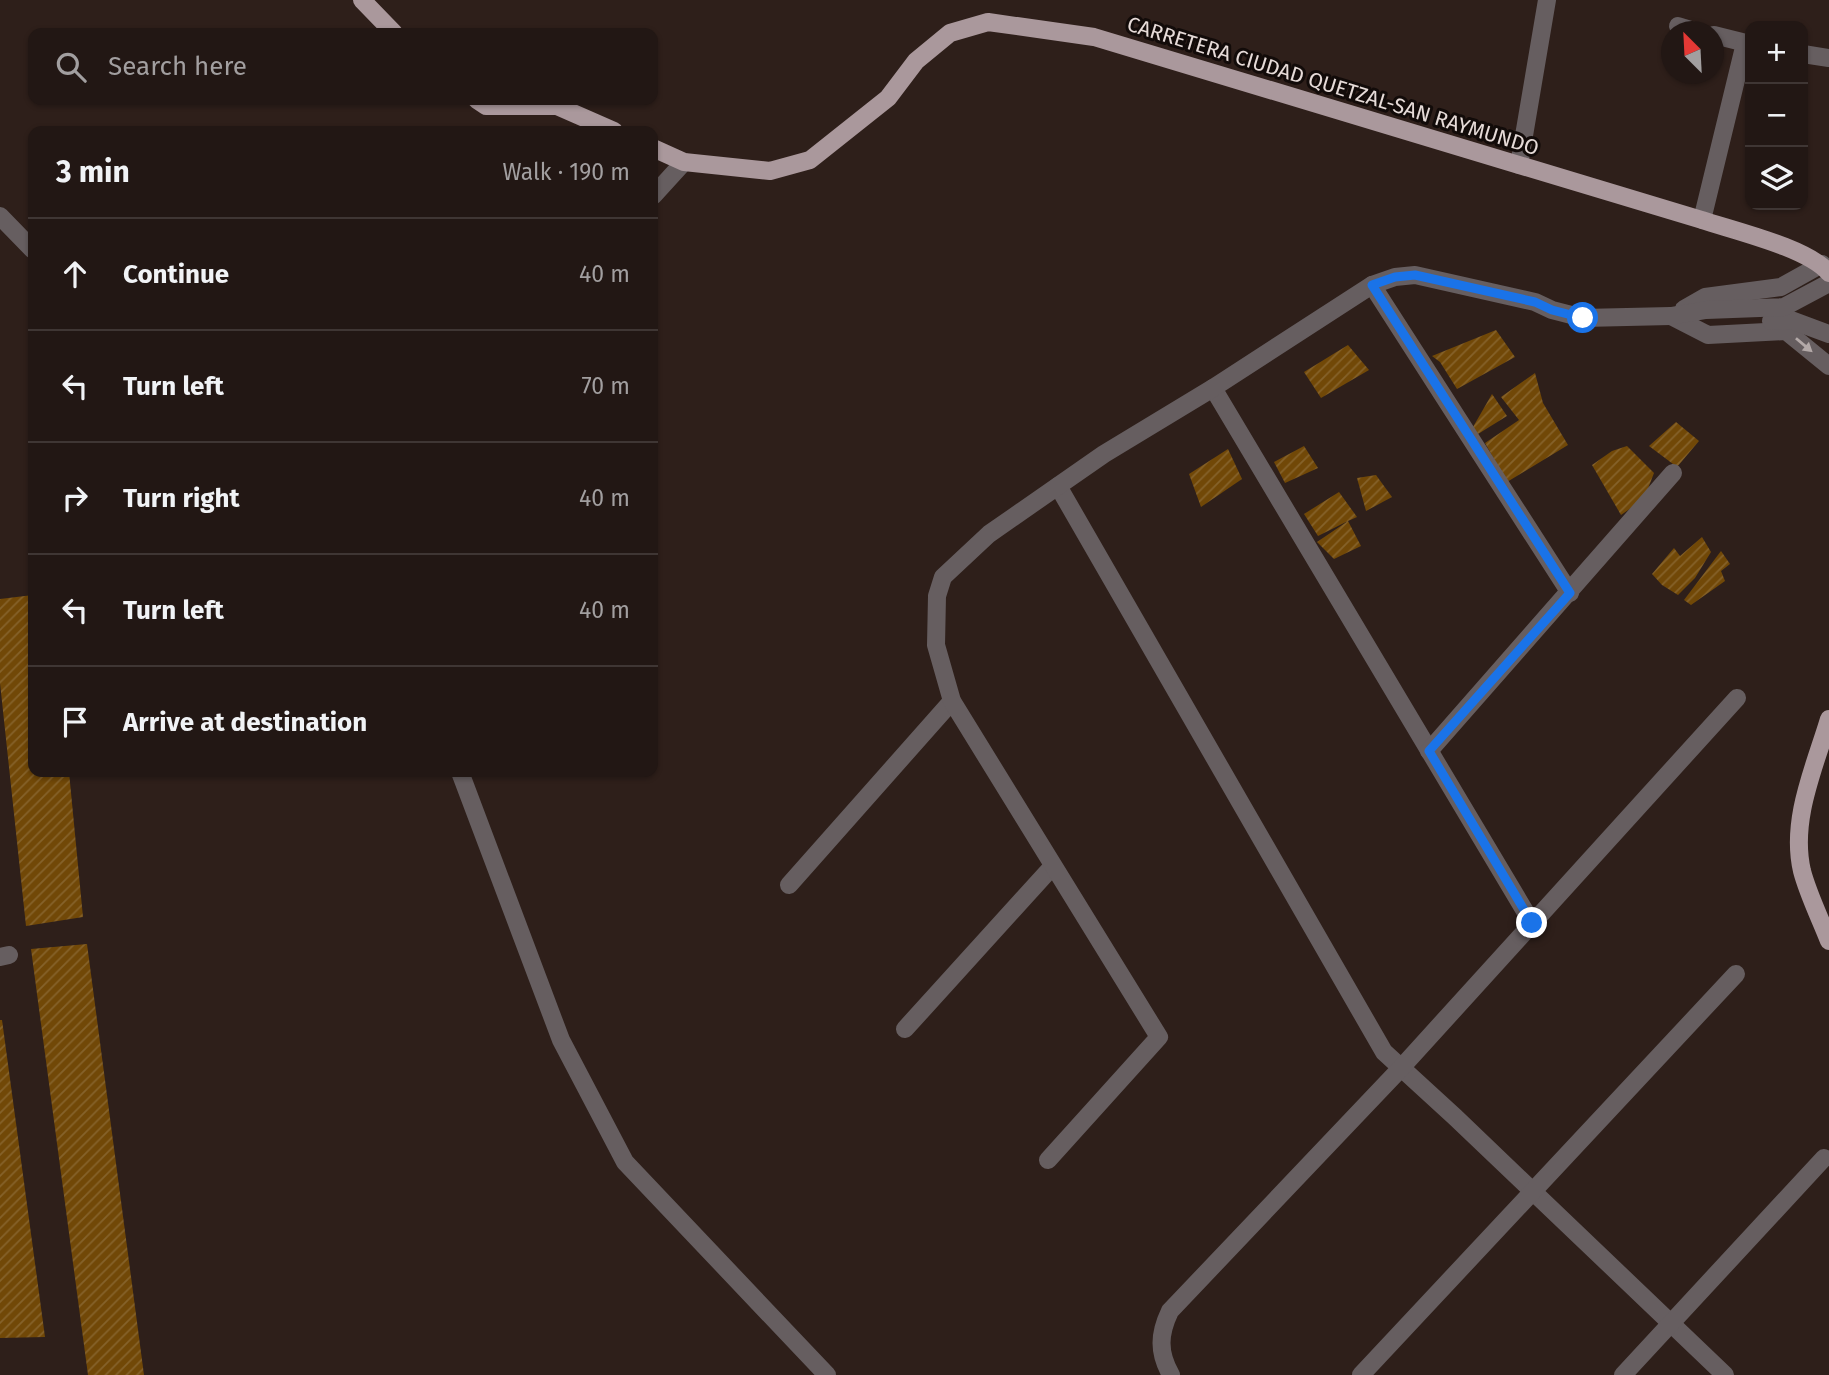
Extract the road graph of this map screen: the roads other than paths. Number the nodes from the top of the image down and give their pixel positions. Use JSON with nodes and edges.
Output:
{"nodes":[{"id":1,"x":362,"y":0,"type":"edge"},
{"id":2,"x":1547,"y":0,"type":"edge"},
{"id":3,"x":389,"y":28,"type":"edge"},
{"id":4,"x":1724,"y":39,"type":"edge"},
{"id":5,"x":1745,"y":44,"type":"edge"},
{"id":6,"x":1745,"y":52,"type":"edge"},
{"id":7,"x":1808,"y":55,"type":"edge"},
{"id":8,"x":1829,"y":58,"type":"edge"},
{"id":9,"x":484,"y":105,"type":"edge"},
{"id":10,"x":603,"y":126,"type":"edge"},
{"id":11,"x":658,"y":150,"type":"edge"},
{"id":12,"x":684,"y":162,"type":"junction"},
{"id":13,"x":1519,"y":165,"type":"junction"},
{"id":14,"x":658,"y":191,"type":"edge"},
{"id":15,"x":0,"y":216,"type":"edge"},
{"id":16,"x":1702,"y":220,"type":"junction"},
{"id":17,"x":28,"y":245,"type":"edge"},
{"id":18,"x":1825,"y":269,"type":"edge"},
{"id":19,"x":1829,"y":283,"type":"edge"},
{"id":20,"x":1372,"y":285,"type":"junction"},
{"id":21,"x":1671,"y":316,"type":"junction"},
{"id":22,"x":1829,"y":334,"type":"edge"},
{"id":23,"x":1829,"y":366,"type":"edge"},
{"id":24,"x":1213,"y":388,"type":"junction"},
{"id":25,"x":1673,"y":473,"type":"dead end"},
{"id":26,"x":1058,"y":486,"type":"junction"},
{"id":27,"x":1570,"y":593,"type":"junction"},
{"id":28,"x":1737,"y":698,"type":"dead end"},
{"id":29,"x":952,"y":701,"type":"junction"},
{"id":30,"x":1829,"y":719,"type":"edge"},
{"id":31,"x":1429,"y":751,"type":"junction"},
{"id":32,"x":462,"y":777,"type":"edge"},
{"id":33,"x":1052,"y":867,"type":"junction"},
{"id":34,"x":789,"y":884,"type":"dead end"},
{"id":35,"x":1532,"y":923,"type":"junction"},
{"id":36,"x":1829,"y":941,"type":"edge"},
{"id":37,"x":1736,"y":974,"type":"dead end"},
{"id":38,"x":905,"y":1029,"type":"dead end"},
{"id":39,"x":1401,"y":1068,"type":"junction"},
{"id":40,"x":1824,"y":1158,"type":"dead end"},
{"id":41,"x":1048,"y":1160,"type":"dead end"},
{"id":42,"x":1533,"y":1191,"type":"junction"},
{"id":43,"x":1671,"y":1323,"type":"junction"},
{"id":44,"x":827,"y":1375,"type":"edge"},
{"id":45,"x":1171,"y":1375,"type":"edge"},
{"id":46,"x":1361,"y":1375,"type":"edge"},
{"id":47,"x":1623,"y":1375,"type":"edge"},
{"id":48,"x":1725,"y":1375,"type":"edge"}],
"edges":[{"from":1,"to":3,"type":"main road"},
{"from":2,"to":13,"type":"street"},
{"from":4,"to":5,"type":"street"},
{"from":6,"to":16,"type":"street"},
{"from":7,"to":8,"type":"street"},
{"from":9,"to":10,"type":"main road"},
{"from":11,"to":12,"type":"main road","name":"CARRETERA CIUDAD QUETZAL-SAN RAYMUNDO"},
{"from":12,"to":13,"type":"main road","name":"CARRETERA CIUDAD QUETZAL-SAN RAYMUNDO"},
{"from":12,"to":14,"type":"street"},
{"from":13,"to":16,"type":"main road","name":"CARRETERA CIUDAD QUETZAL-SAN RAYMUNDO"},
{"from":15,"to":17,"type":"street"},
{"from":16,"to":18,"type":"main road","name":"CARRETERA CIUDAD QUETZAL-SAN RAYMUNDO"},
{"from":18,"to":21,"type":"street"},
{"from":19,"to":21,"type":"street"},
{"from":20,"to":21,"type":"street"},
{"from":20,"to":24,"type":"street"},
{"from":20,"to":27,"type":"street"},
{"from":21,"to":22,"type":"street"},
{"from":21,"to":23,"type":"street","one_way":true},
{"from":24,"to":26,"type":"street"},
{"from":24,"to":31,"type":"street"},
{"from":25,"to":27,"type":"street"},
{"from":26,"to":29,"type":"street"},
{"from":26,"to":39,"type":"street"},
{"from":27,"to":31,"type":"street"},
{"from":28,"to":35,"type":"street"},
{"from":29,"to":33,"type":"street"},
{"from":29,"to":34,"type":"street"},
{"from":30,"to":36,"type":"main road"},
{"from":31,"to":35,"type":"street"},
{"from":32,"to":44,"type":"street"},
{"from":33,"to":38,"type":"street"},
{"from":33,"to":41,"type":"street"},
{"from":35,"to":39,"type":"street"},
{"from":37,"to":42,"type":"street"},
{"from":39,"to":42,"type":"street"},
{"from":39,"to":45,"type":"street"},
{"from":40,"to":43,"type":"street"},
{"from":42,"to":43,"type":"street"},
{"from":42,"to":46,"type":"street"},
{"from":43,"to":47,"type":"street"},
{"from":43,"to":48,"type":"street"}]}
